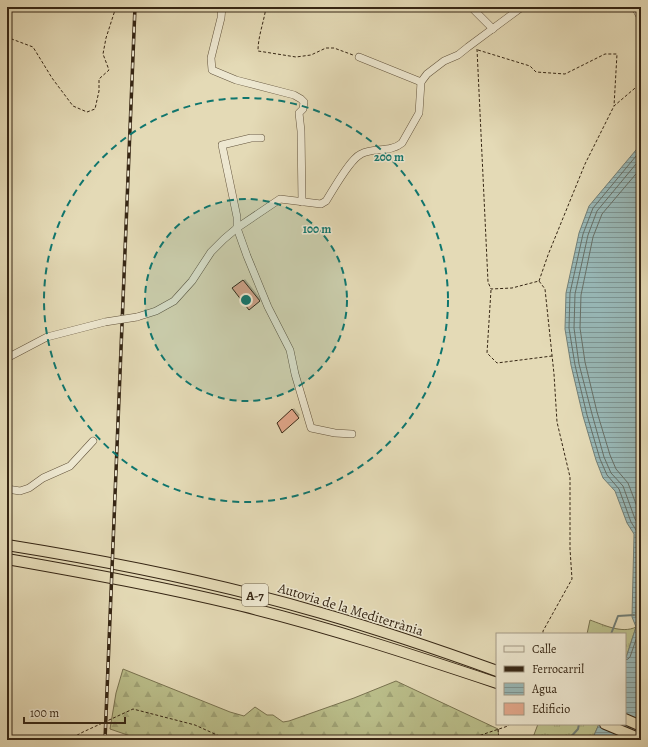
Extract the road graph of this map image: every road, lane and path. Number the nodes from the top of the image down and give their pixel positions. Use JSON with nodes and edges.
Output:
{"nodes":[{"id":1,"x":116,"y":7,"type":"edge"},
{"id":2,"x":222,"y":7,"type":"edge"},
{"id":3,"x":266,"y":7,"type":"edge"},
{"id":4,"x":473,"y":7,"type":"edge"},
{"id":5,"x":522,"y":7,"type":"edge"},
{"id":6,"x":635,"y":7,"type":"edge"},
{"id":7,"x":641,"y":18,"type":"edge"},
{"id":8,"x":493,"y":29,"type":"junction"},
{"id":9,"x":7,"y":36,"type":"edge"},
{"id":10,"x":477,"y":40,"type":"junction"},
{"id":11,"x":477,"y":50,"type":"junction"},
{"id":12,"x":359,"y":57,"type":"joint"},
{"id":13,"x":421,"y":82,"type":"junction"},
{"id":14,"x":641,"y":83,"type":"edge"},
{"id":15,"x":614,"y":106,"type":"junction"},
{"id":16,"x":261,"y":138,"type":"dead end"},
{"id":17,"x":302,"y":202,"type":"junction"},
{"id":18,"x":237,"y":228,"type":"junction"},
{"id":19,"x":539,"y":281,"type":"junction"},
{"id":20,"x":491,"y":289,"type":"junction"},
{"id":21,"x":552,"y":356,"type":"junction"},
{"id":22,"x":7,"y":358,"type":"edge"},
{"id":23,"x":352,"y":434,"type":"dead end"},
{"id":24,"x":93,"y":441,"type":"dead end"},
{"id":25,"x":7,"y":489,"type":"edge"},
{"id":26,"x":7,"y":546,"type":"edge"},
{"id":27,"x":7,"y":559,"type":"edge"},
{"id":28,"x":543,"y":633,"type":"edge"},
{"id":29,"x":496,"y":670,"type":"edge"},
{"id":30,"x":496,"y":683,"type":"edge"},
{"id":31,"x":626,"y":719,"type":"edge"},
{"id":32,"x":507,"y":725,"type":"edge"},
{"id":33,"x":607,"y":725,"type":"edge"},
{"id":34,"x":641,"y":726,"type":"edge"},
{"id":35,"x":498,"y":729,"type":"junction"},
{"id":36,"x":641,"y":739,"type":"edge"},
{"id":37,"x":68,"y":740,"type":"edge"},
{"id":38,"x":228,"y":740,"type":"edge"},
{"id":39,"x":466,"y":740,"type":"edge"},
{"id":40,"x":499,"y":740,"type":"edge"}],
"edges":[{"from":1,"to":9,"type":"path"},
{"from":2,"to":17,"type":"street"},
{"from":3,"to":12,"type":"path"},
{"from":4,"to":8,"type":"street"},
{"from":5,"to":8,"type":"street"},
{"from":6,"to":7,"type":"street"},
{"from":8,"to":10,"type":"street"},
{"from":10,"to":11,"type":"path"},
{"from":10,"to":13,"type":"street"},
{"from":11,"to":15,"type":"path"},
{"from":11,"to":20,"type":"path"},
{"from":12,"to":13,"type":"street"},
{"from":13,"to":17,"type":"street"},
{"from":14,"to":15,"type":"path"},
{"from":15,"to":19,"type":"path"},
{"from":16,"to":18,"type":"street"},
{"from":17,"to":18,"type":"street"},
{"from":18,"to":22,"type":"street","bridge":true},
{"from":18,"to":23,"type":"street"},
{"from":19,"to":20,"type":"path"},
{"from":19,"to":21,"type":"path"},
{"from":20,"to":21,"type":"path"},
{"from":21,"to":28,"type":"path"},
{"from":24,"to":25,"type":"street"},
{"from":26,"to":29,"type":"highway","name":"Autovia de la Mediterrània","number":"A-7"},
{"from":27,"to":30,"type":"highway","name":"Autovia de la Mediterrània","number":"A-7"},
{"from":31,"to":34,"type":"highway"},
{"from":32,"to":35,"type":"path"},
{"from":33,"to":36,"type":"highway"},
{"from":35,"to":39,"type":"path"},
{"from":35,"to":40,"type":"path"},
{"from":37,"to":38,"type":"path"}]}
